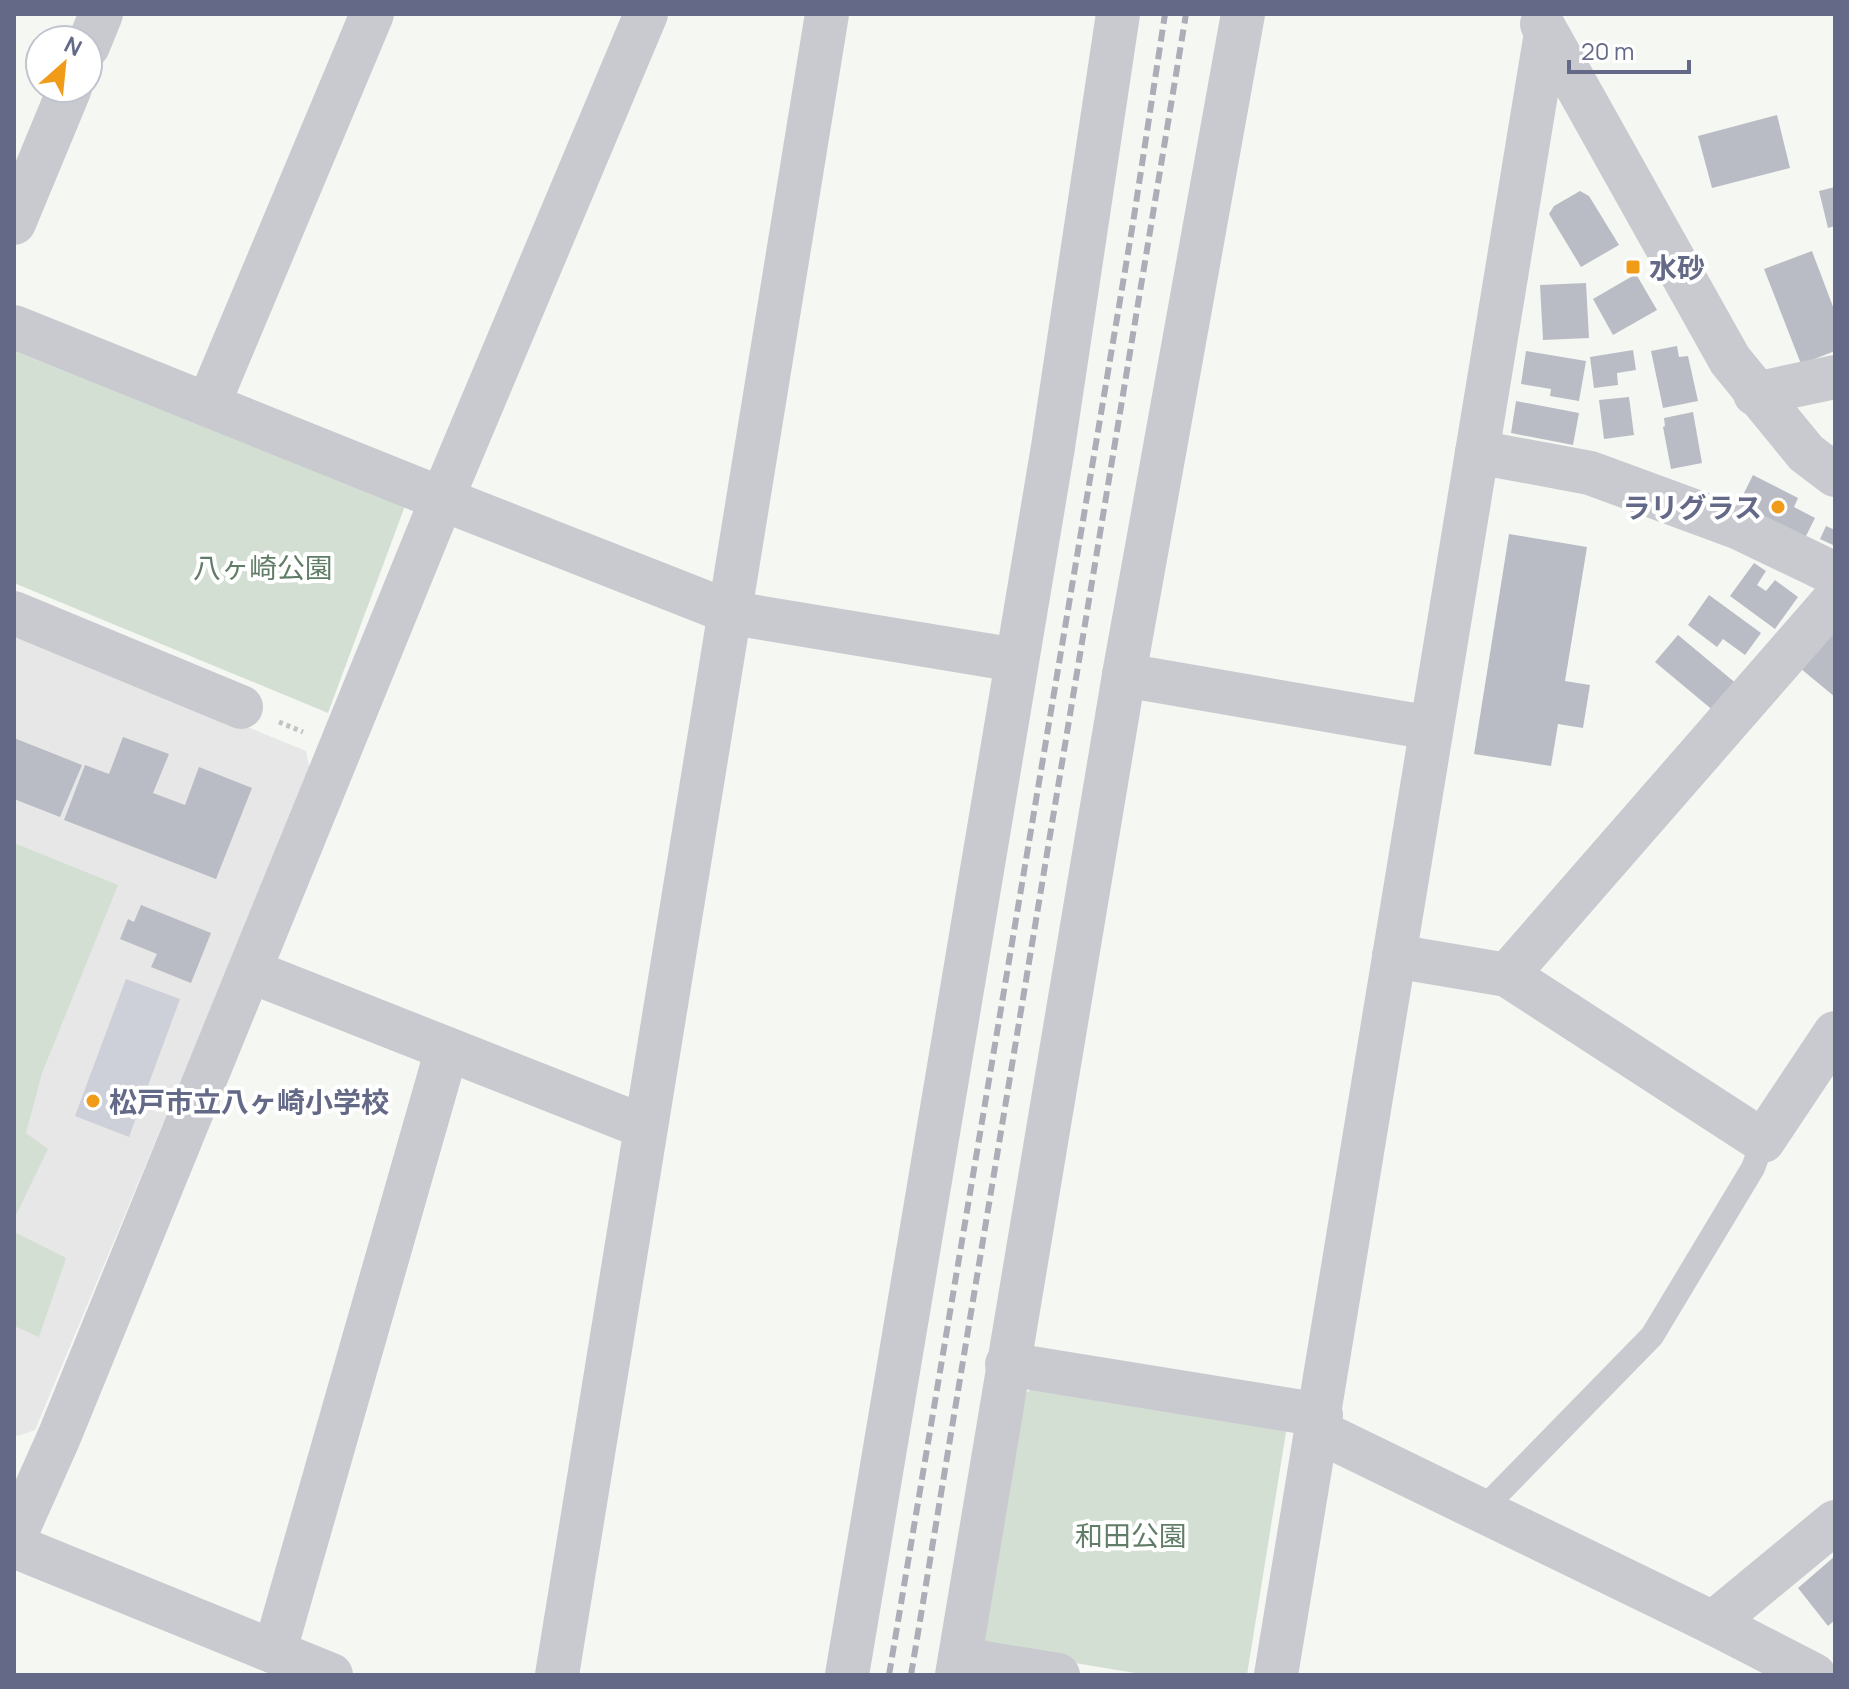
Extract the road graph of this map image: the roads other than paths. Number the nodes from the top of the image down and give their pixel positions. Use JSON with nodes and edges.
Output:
{"nodes":[{"id":1,"x":372,"y":14,"type":"edge"},
{"id":2,"x":646,"y":14,"type":"edge"},
{"id":3,"x":827,"y":14,"type":"edge"},
{"id":4,"x":1118,"y":14,"type":"edge"},
{"id":5,"x":1243,"y":14,"type":"edge"},
{"id":6,"x":1545,"y":20,"type":"edge"},
{"id":7,"x":63,"y":104,"type":"edge"},
{"id":8,"x":14,"y":223,"type":"edge"},
{"id":9,"x":14,"y":327,"type":"edge"},
{"id":10,"x":1835,"y":377,"type":"edge"},
{"id":11,"x":1755,"y":394,"type":"junction"},
{"id":12,"x":208,"y":405,"type":"junction"},
{"id":13,"x":1477,"y":452,"type":"junction"},
{"id":14,"x":1835,"y":475,"type":"edge"},
{"id":15,"x":442,"y":499,"type":"junction"},
{"id":16,"x":1835,"y":574,"type":"edge"},
{"id":17,"x":1835,"y":599,"type":"edge"},
{"id":18,"x":14,"y":613,"type":"edge"},
{"id":19,"x":732,"y":613,"type":"junction"},
{"id":20,"x":1016,"y":660,"type":"junction"},
{"id":21,"x":1124,"y":675,"type":"junction"},
{"id":22,"x":241,"y":707,"type":"road end"},
{"id":23,"x":1431,"y":728,"type":"junction"},
{"id":24,"x":1394,"y":956,"type":"junction"},
{"id":25,"x":250,"y":971,"type":"junction"},
{"id":26,"x":1507,"y":975,"type":"junction"},
{"id":27,"x":1835,"y":1033,"type":"edge"},
{"id":28,"x":447,"y":1049,"type":"junction"},
{"id":29,"x":645,"y":1127,"type":"junction"},
{"id":30,"x":1763,"y":1141,"type":"junction"},
{"id":31,"x":1007,"y":1364,"type":"junction"},
{"id":32,"x":1319,"y":1423,"type":"junction"},
{"id":33,"x":29,"y":1461,"type":"edge"},
{"id":34,"x":1482,"y":1510,"type":"junction"},
{"id":35,"x":1835,"y":1522,"type":"edge"},
{"id":36,"x":14,"y":1538,"type":"edge"},
{"id":37,"x":14,"y":1546,"type":"edge"},
{"id":38,"x":1713,"y":1623,"type":"junction"},
{"id":39,"x":275,"y":1650,"type":"junction"},
{"id":40,"x":959,"y":1667,"type":"edge"},
{"id":41,"x":331,"y":1675,"type":"edge"},
{"id":42,"x":557,"y":1675,"type":"edge"},
{"id":43,"x":847,"y":1675,"type":"edge"},
{"id":44,"x":1058,"y":1675,"type":"edge"},
{"id":45,"x":1276,"y":1675,"type":"edge"},
{"id":46,"x":1814,"y":1675,"type":"edge"}],
"edges":[{"from":1,"to":12,"type":"street"},
{"from":2,"to":15,"type":"street"},
{"from":3,"to":19,"type":"street"},
{"from":4,"to":20,"type":"street"},
{"from":5,"to":21,"type":"street"},
{"from":6,"to":11,"type":"street"},
{"from":6,"to":13,"type":"street"},
{"from":7,"to":8,"type":"street"},
{"from":9,"to":12,"type":"street"},
{"from":10,"to":11,"type":"street"},
{"from":11,"to":14,"type":"street"},
{"from":12,"to":15,"type":"street"},
{"from":13,"to":16,"type":"street"},
{"from":13,"to":23,"type":"street"},
{"from":15,"to":19,"type":"street"},
{"from":15,"to":25,"type":"street"},
{"from":17,"to":26,"type":"street"},
{"from":18,"to":22,"type":"street"},
{"from":19,"to":20,"type":"street"},
{"from":19,"to":29,"type":"street"},
{"from":20,"to":43,"type":"street"},
{"from":21,"to":23,"type":"street"},
{"from":21,"to":31,"type":"street"},
{"from":23,"to":24,"type":"street"},
{"from":24,"to":26,"type":"street"},
{"from":24,"to":32,"type":"street"},
{"from":25,"to":28,"type":"street"},
{"from":25,"to":33,"type":"street"},
{"from":26,"to":30,"type":"street"},
{"from":27,"to":30,"type":"street"},
{"from":28,"to":29,"type":"street"},
{"from":28,"to":39,"type":"street"},
{"from":29,"to":42,"type":"street"},
{"from":30,"to":34,"type":"lane"},
{"from":31,"to":32,"type":"street"},
{"from":31,"to":40,"type":"street"},
{"from":32,"to":34,"type":"street"},
{"from":32,"to":45,"type":"street"},
{"from":33,"to":36,"type":"street"},
{"from":34,"to":38,"type":"street"},
{"from":35,"to":38,"type":"street"},
{"from":37,"to":39,"type":"street"},
{"from":38,"to":46,"type":"street"},
{"from":39,"to":41,"type":"street"},
{"from":40,"to":44,"type":"street"}]}
